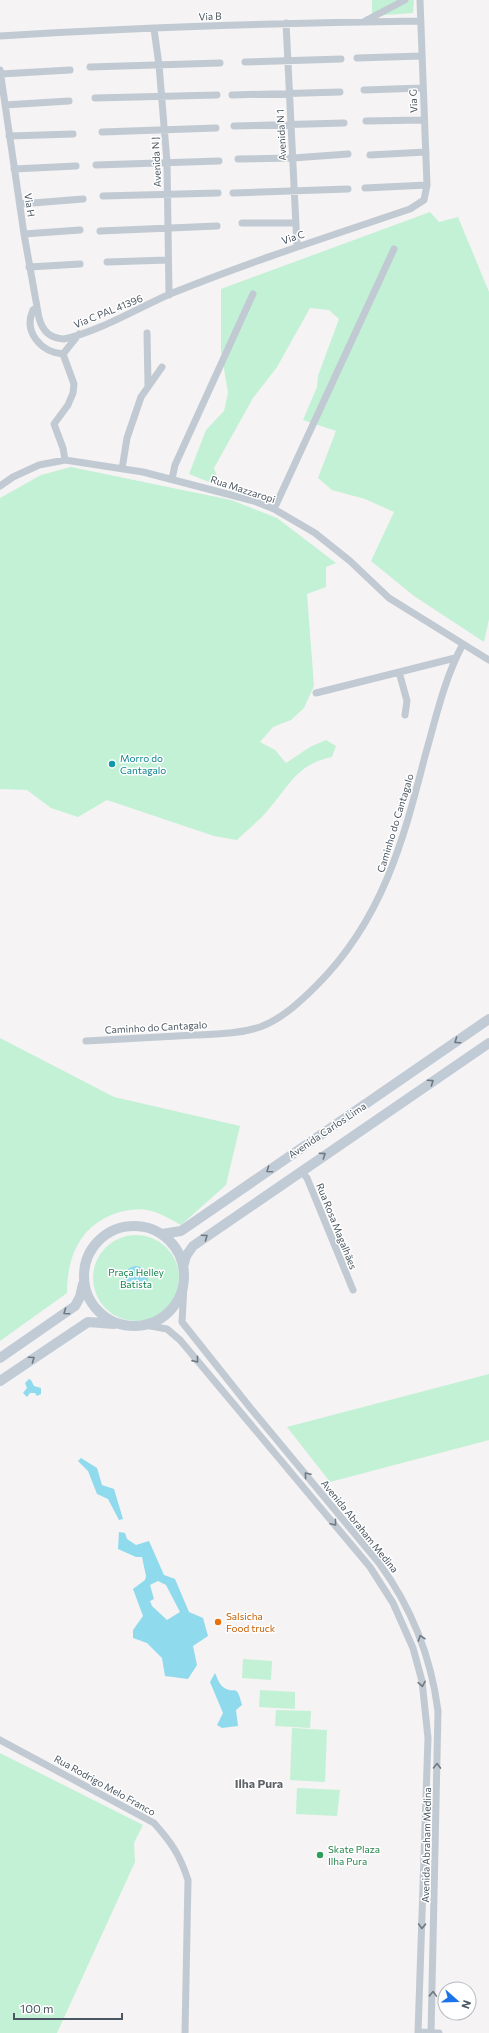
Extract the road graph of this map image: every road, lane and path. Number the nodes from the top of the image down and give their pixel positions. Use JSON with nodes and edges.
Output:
{"nodes":[{"id":1,"x":405,"y":0,"type":"edge"},
{"id":2,"x":420,"y":0,"type":"edge"},
{"id":3,"x":420,"y":21,"type":"junction"},
{"id":4,"x":365,"y":22,"type":"junction"},
{"id":5,"x":286,"y":23,"type":"junction"},
{"id":6,"x":154,"y":29,"type":"junction"},
{"id":7,"x":0,"y":36,"type":"edge"},
{"id":8,"x":422,"y":56,"type":"junction"},
{"id":9,"x":357,"y":58,"type":"dead end"},
{"id":10,"x":341,"y":59,"type":"dead end"},
{"id":11,"x":288,"y":61,"type":"junction"},
{"id":12,"x":245,"y":62,"type":"dead end"},
{"id":13,"x":220,"y":63,"type":"dead end"},
{"id":14,"x":159,"y":65,"type":"junction"},
{"id":15,"x":90,"y":67,"type":"dead end"},
{"id":16,"x":0,"y":70,"type":"edge"},
{"id":17,"x":70,"y":70,"type":"dead end"},
{"id":18,"x":0,"y":74,"type":"edge"},
{"id":19,"x":422,"y":88,"type":"junction"},
{"id":20,"x":364,"y":90,"type":"dead end"},
{"id":21,"x":340,"y":92,"type":"dead end"},
{"id":22,"x":289,"y":93,"type":"junction"},
{"id":23,"x":216,"y":95,"type":"dead end"},
{"id":24,"x":232,"y":95,"type":"dead end"},
{"id":25,"x":162,"y":97,"type":"junction"},
{"id":26,"x":95,"y":98,"type":"dead end"},
{"id":27,"x":69,"y":101,"type":"dead end"},
{"id":28,"x":5,"y":105,"type":"junction"},
{"id":29,"x":423,"y":120,"type":"junction"},
{"id":30,"x":366,"y":121,"type":"dead end"},
{"id":31,"x":344,"y":123,"type":"dead end"},
{"id":32,"x":234,"y":126,"type":"dead end"},
{"id":33,"x":291,"y":126,"type":"junction"},
{"id":34,"x":216,"y":128,"type":"dead end"},
{"id":35,"x":164,"y":129,"type":"junction"},
{"id":36,"x":102,"y":132,"type":"dead end"},
{"id":37,"x":73,"y":134,"type":"dead end"},
{"id":38,"x":9,"y":136,"type":"junction"},
{"id":39,"x":426,"y":152,"type":"junction"},
{"id":40,"x":348,"y":154,"type":"dead end"},
{"id":41,"x":370,"y":155,"type":"dead end"},
{"id":42,"x":292,"y":158,"type":"junction"},
{"id":43,"x":238,"y":159,"type":"dead end"},
{"id":44,"x":219,"y":161,"type":"dead end"},
{"id":45,"x":167,"y":162,"type":"junction"},
{"id":46,"x":96,"y":164,"type":"dead end"},
{"id":47,"x":76,"y":166,"type":"dead end"},
{"id":48,"x":14,"y":169,"type":"junction"},
{"id":49,"x":427,"y":185,"type":"junction"},
{"id":50,"x":365,"y":188,"type":"dead end"},
{"id":51,"x":348,"y":189,"type":"dead end"},
{"id":52,"x":295,"y":190,"type":"junction"},
{"id":53,"x":218,"y":193,"type":"dead end"},
{"id":54,"x":233,"y":193,"type":"dead end"},
{"id":55,"x":168,"y":195,"type":"junction"},
{"id":56,"x":103,"y":196,"type":"dead end"},
{"id":57,"x":83,"y":199,"type":"dead end"},
{"id":58,"x":424,"y":200,"type":"joint"},
{"id":59,"x":20,"y":204,"type":"junction"},
{"id":60,"x":242,"y":223,"type":"dead end"},
{"id":61,"x":296,"y":223,"type":"junction"},
{"id":62,"x":217,"y":226,"type":"dead end"},
{"id":63,"x":167,"y":228,"type":"junction"},
{"id":64,"x":80,"y":230,"type":"dead end"},
{"id":65,"x":100,"y":231,"type":"dead end"},
{"id":66,"x":24,"y":234,"type":"junction"},
{"id":67,"x":297,"y":246,"type":"junction"},
{"id":68,"x":394,"y":249,"type":"dead end"},
{"id":69,"x":168,"y":260,"type":"junction"},
{"id":70,"x":107,"y":262,"type":"dead end"},
{"id":71,"x":80,"y":264,"type":"dead end"},
{"id":72,"x":30,"y":267,"type":"junction"},
{"id":73,"x":253,"y":294,"type":"dead end"},
{"id":74,"x":168,"y":295,"type":"junction"},
{"id":75,"x":37,"y":308,"type":"junction"},
{"id":76,"x":147,"y":333,"type":"dead end"},
{"id":77,"x":80,"y":334,"type":"junction"},
{"id":78,"x":53,"y":337,"type":"joint"},
{"id":79,"x":63,"y":354,"type":"junction"},
{"id":80,"x":162,"y":367,"type":"dead end"},
{"id":81,"x":148,"y":385,"type":"junction"},
{"id":82,"x":65,"y":460,"type":"junction"},
{"id":83,"x":122,"y":469,"type":"junction"},
{"id":84,"x":172,"y":479,"type":"junction"},
{"id":85,"x":0,"y":486,"type":"edge"},
{"id":86,"x":274,"y":509,"type":"junction"},
{"id":87,"x":463,"y":644,"type":"junction"},
{"id":88,"x":455,"y":658,"type":"junction"},
{"id":89,"x":489,"y":660,"type":"edge"},
{"id":90,"x":399,"y":672,"type":"junction"},
{"id":91,"x":316,"y":693,"type":"dead end"},
{"id":92,"x":405,"y":715,"type":"dead end"},
{"id":93,"x":489,"y":1019,"type":"edge"},
{"id":94,"x":86,"y":1040,"type":"dead end"},
{"id":95,"x":489,"y":1043,"type":"edge"},
{"id":96,"x":301,"y":1171,"type":"junction"},
{"id":97,"x":162,"y":1234,"type":"junction"},
{"id":98,"x":183,"y":1267,"type":"junction"},
{"id":99,"x":84,"y":1280,"type":"junction"},
{"id":100,"x":184,"y":1285,"type":"junction"},
{"id":101,"x":353,"y":1290,"type":"dead end"},
{"id":102,"x":119,"y":1324,"type":"junction"},
{"id":103,"x":146,"y":1325,"type":"junction"},
{"id":104,"x":0,"y":1358,"type":"edge"},
{"id":105,"x":0,"y":1381,"type":"edge"},
{"id":106,"x":0,"y":1740,"type":"edge"},
{"id":107,"x":426,"y":1794,"type":"junction"},
{"id":108,"x":437,"y":1795,"type":"junction"},
{"id":109,"x":425,"y":1810,"type":"junction"},
{"id":110,"x":437,"y":1811,"type":"junction"},
{"id":111,"x":418,"y":2032,"type":"edge"},
{"id":112,"x":186,"y":2033,"type":"edge"},
{"id":113,"x":432,"y":2033,"type":"edge"},
{"id":114,"x":439,"y":2033,"type":"edge"}],
"edges":[{"from":1,"to":4,"type":"street"},
{"from":2,"to":3,"type":"street","name":"Via G"},
{"from":3,"to":4,"type":"street","name":"Via B"},
{"from":3,"to":8,"type":"street","name":"Via G"},
{"from":4,"to":5,"type":"street","name":"Via B"},
{"from":5,"to":6,"type":"street","name":"Via B"},
{"from":5,"to":11,"type":"street","name":"Avenida N 1"},
{"from":6,"to":7,"type":"street","name":"Via B"},
{"from":6,"to":14,"type":"street","name":"Avenida N J"},
{"from":8,"to":9,"type":"street"},
{"from":8,"to":19,"type":"street","name":"Via G"},
{"from":10,"to":11,"type":"street"},
{"from":11,"to":12,"type":"street"},
{"from":11,"to":22,"type":"street","name":"Avenida N 1"},
{"from":13,"to":14,"type":"street"},
{"from":14,"to":15,"type":"street"},
{"from":14,"to":25,"type":"street","name":"Avenida N J"},
{"from":16,"to":18,"type":"street","name":"Via H"},
{"from":17,"to":18,"type":"street"},
{"from":18,"to":28,"type":"street","name":"Via H"},
{"from":19,"to":20,"type":"street"},
{"from":19,"to":29,"type":"street","name":"Via G"},
{"from":21,"to":22,"type":"street"},
{"from":22,"to":24,"type":"street"},
{"from":22,"to":33,"type":"street","name":"Avenida N 1"},
{"from":23,"to":25,"type":"street"},
{"from":25,"to":26,"type":"street"},
{"from":25,"to":35,"type":"street","name":"Avenida N J"},
{"from":27,"to":28,"type":"street"},
{"from":28,"to":38,"type":"street","name":"Via H"},
{"from":29,"to":30,"type":"street"},
{"from":29,"to":39,"type":"street","name":"Via G"},
{"from":31,"to":33,"type":"street"},
{"from":32,"to":33,"type":"street"},
{"from":33,"to":42,"type":"street","name":"Avenida N 1"},
{"from":34,"to":35,"type":"street"},
{"from":35,"to":36,"type":"street"},
{"from":35,"to":45,"type":"street","name":"Avenida N J"},
{"from":37,"to":38,"type":"street"},
{"from":38,"to":48,"type":"street","name":"Via H"},
{"from":39,"to":41,"type":"street"},
{"from":39,"to":49,"type":"street","name":"Via G"},
{"from":40,"to":42,"type":"street"},
{"from":42,"to":43,"type":"street"},
{"from":42,"to":52,"type":"street","name":"Avenida N 1"},
{"from":44,"to":45,"type":"street"},
{"from":45,"to":46,"type":"street"},
{"from":45,"to":55,"type":"street","name":"Avenida N J"},
{"from":47,"to":48,"type":"street"},
{"from":48,"to":59,"type":"street","name":"Via H"},
{"from":49,"to":50,"type":"street"},
{"from":49,"to":58,"type":"street","name":"Via G"},
{"from":51,"to":52,"type":"street"},
{"from":52,"to":54,"type":"street"},
{"from":52,"to":61,"type":"street","name":"Avenida N 1"},
{"from":53,"to":55,"type":"street"},
{"from":55,"to":56,"type":"street"},
{"from":55,"to":63,"type":"street","name":"Avenida N J"},
{"from":57,"to":59,"type":"street"},
{"from":58,"to":67,"type":"street","name":"Via C"},
{"from":59,"to":66,"type":"street","name":"Via H"},
{"from":60,"to":61,"type":"street"},
{"from":61,"to":67,"type":"street","name":"Avenida N 1"},
{"from":62,"to":63,"type":"street"},
{"from":63,"to":65,"type":"street"},
{"from":63,"to":69,"type":"street","name":"Avenida N J"},
{"from":64,"to":66,"type":"street"},
{"from":66,"to":72,"type":"street","name":"Via H"},
{"from":67,"to":74,"type":"street","name":"Via C"},
{"from":68,"to":86,"type":"street"},
{"from":69,"to":70,"type":"street"},
{"from":69,"to":74,"type":"street","name":"Avenida N J"},
{"from":71,"to":72,"type":"street"},
{"from":72,"to":75,"type":"street","name":"Via H"},
{"from":73,"to":84,"type":"street"},
{"from":74,"to":77,"type":"street","name":"Via C PAL 41396"},
{"from":75,"to":78,"type":"street","name":"Via H"},
{"from":75,"to":79,"type":"street"},
{"from":76,"to":81,"type":"street"},
{"from":77,"to":78,"type":"street","name":"Via C PAL 41396"},
{"from":77,"to":79,"type":"street"},
{"from":79,"to":82,"type":"street"},
{"from":80,"to":81,"type":"street"},
{"from":81,"to":83,"type":"street"},
{"from":82,"to":83,"type":"street","name":"Rua Mazzaropi"},
{"from":82,"to":85,"type":"street","name":"Rua Mazzaropi"},
{"from":83,"to":84,"type":"street","name":"Rua Mazzaropi"},
{"from":84,"to":86,"type":"street","name":"Rua Mazzaropi"},
{"from":86,"to":87,"type":"street","name":"Rua Mazzaropi"},
{"from":87,"to":88,"type":"street","name":"Caminho do Cantagalo"},
{"from":87,"to":89,"type":"street","name":"Rua Mazzaropi"},
{"from":88,"to":90,"type":"street"},
{"from":88,"to":94,"type":"street","name":"Caminho do Cantagalo"},
{"from":90,"to":91,"type":"street"},
{"from":90,"to":92,"type":"street"},
{"from":93,"to":97,"type":"street","name":"Avenida Carlos Lima","one_way":true},
{"from":96,"to":95,"type":"street","name":"Avenida Carlos Lima","one_way":true},
{"from":98,"to":96,"type":"street","name":"Avenida Carlos Lima","one_way":true},
{"from":96,"to":101,"type":"street","name":"Rua Rosa Magalhães"},
{"from":97,"to":98,"type":"street"},
{"from":97,"to":99,"type":"street"},
{"from":98,"to":100,"type":"street"},
{"from":99,"to":102,"type":"street"},
{"from":99,"to":104,"type":"street","one_way":true},
{"from":100,"to":103,"type":"street"},
{"from":108,"to":100,"type":"street","name":"Avenida Abraham Medina","one_way":true},
{"from":102,"to":103,"type":"street"},
{"from":105,"to":102,"type":"street","one_way":true},
{"from":103,"to":107,"type":"street","name":"Avenida Abraham Medina","one_way":true},
{"from":106,"to":112,"type":"street","name":"Rua Rodrigo Melo Franco"},
{"from":107,"to":108,"type":"street"},
{"from":107,"to":109,"type":"street","name":"Avenida Abraham Medina"},
{"from":108,"to":110,"type":"street","name":"Avenida Abraham Medina"},
{"from":109,"to":110,"type":"street"},
{"from":109,"to":111,"type":"street","name":"Avenida Abraham Medina","one_way":true},
{"from":113,"to":110,"type":"street","name":"Avenida Abraham Medina","one_way":true},
{"from":111,"to":113,"type":"street"},
{"from":113,"to":114,"type":"street"}]}
